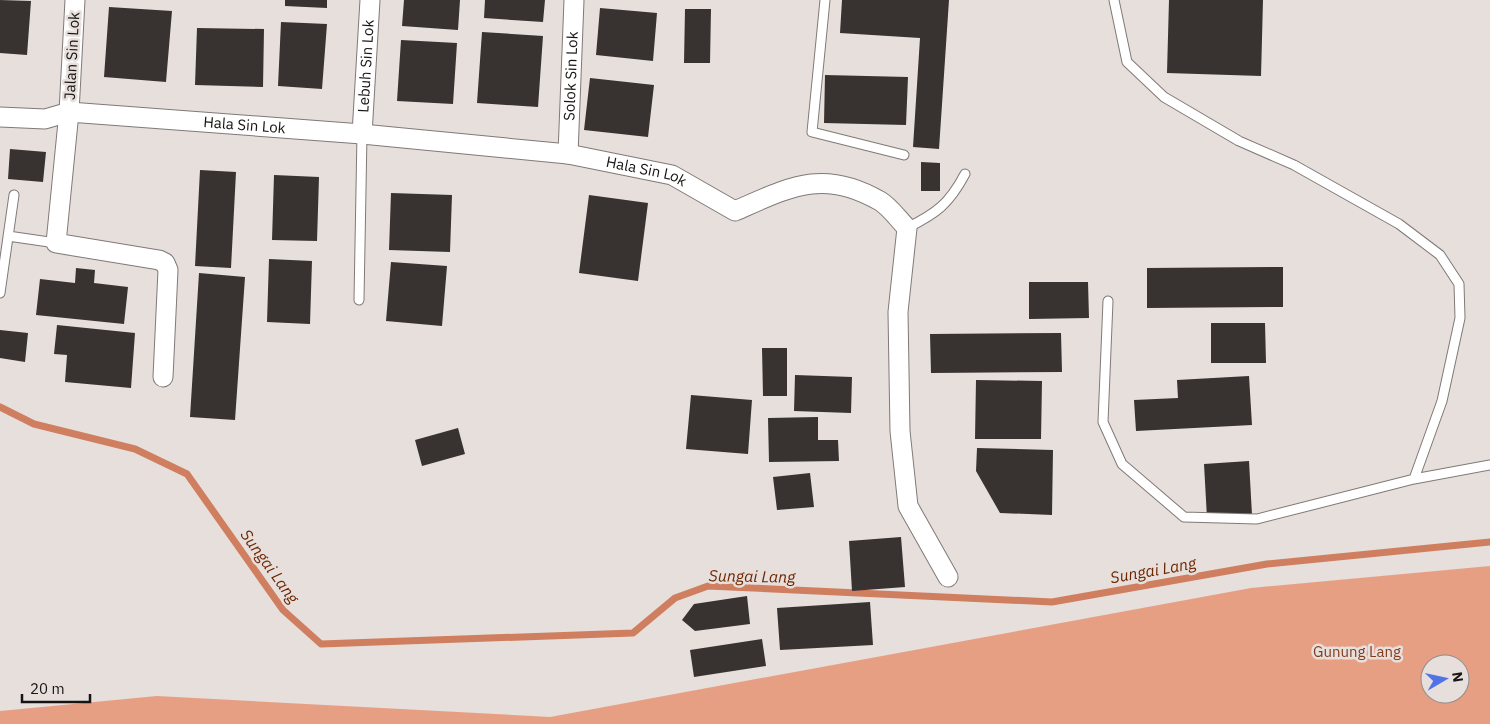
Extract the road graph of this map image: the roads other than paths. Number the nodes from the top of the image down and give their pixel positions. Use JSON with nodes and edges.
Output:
{"nodes":[{"id":1,"x":75,"y":0,"type":"edge"},
{"id":2,"x":370,"y":0,"type":"edge"},
{"id":3,"x":574,"y":0,"type":"edge"},
{"id":4,"x":825,"y":0,"type":"edge"},
{"id":5,"x":1114,"y":0,"type":"edge"},
{"id":6,"x":69,"y":112,"type":"junction"},
{"id":7,"x":0,"y":117,"type":"edge"},
{"id":8,"x":362,"y":134,"type":"junction"},
{"id":9,"x":568,"y":154,"type":"junction"},
{"id":10,"x":904,"y":155,"type":"dead end"},
{"id":11,"x":965,"y":174,"type":"dead end"},
{"id":12,"x":14,"y":195,"type":"dead end"},
{"id":13,"x":906,"y":228,"type":"junction"},
{"id":14,"x":8,"y":236,"type":"junction"},
{"id":15,"x":56,"y":243,"type":"junction"},
{"id":16,"x":0,"y":293,"type":"edge"},
{"id":17,"x":359,"y":300,"type":"dead end"},
{"id":18,"x":1108,"y":301,"type":"dead end"},
{"id":19,"x":163,"y":377,"type":"dead end"},
{"id":20,"x":1490,"y":465,"type":"edge"},
{"id":21,"x":1414,"y":479,"type":"junction"},
{"id":22,"x":948,"y":577,"type":"dead end"}],
"edges":[{"from":1,"to":6,"type":"street","name":"Jalan Sin Lok"},
{"from":2,"to":8,"type":"street","name":"Lebuh Sin Lok"},
{"from":3,"to":9,"type":"street","name":"Solok Sin Lok"},
{"from":4,"to":10,"type":"lane"},
{"from":5,"to":21,"type":"lane"},
{"from":6,"to":7,"type":"street","name":"Hala Sin Lok"},
{"from":6,"to":8,"type":"street","name":"Hala Sin Lok"},
{"from":6,"to":15,"type":"street","name":"Jalan Sin Lok"},
{"from":8,"to":9,"type":"street","name":"Hala Sin Lok"},
{"from":8,"to":17,"type":"lane"},
{"from":9,"to":13,"type":"street","name":"Hala Sin Lok"},
{"from":11,"to":13,"type":"lane"},
{"from":12,"to":14,"type":"lane"},
{"from":13,"to":22,"type":"street"},
{"from":14,"to":15,"type":"lane"},
{"from":14,"to":16,"type":"lane"},
{"from":15,"to":19,"type":"street"},
{"from":18,"to":21,"type":"lane"},
{"from":20,"to":21,"type":"lane"}]}
